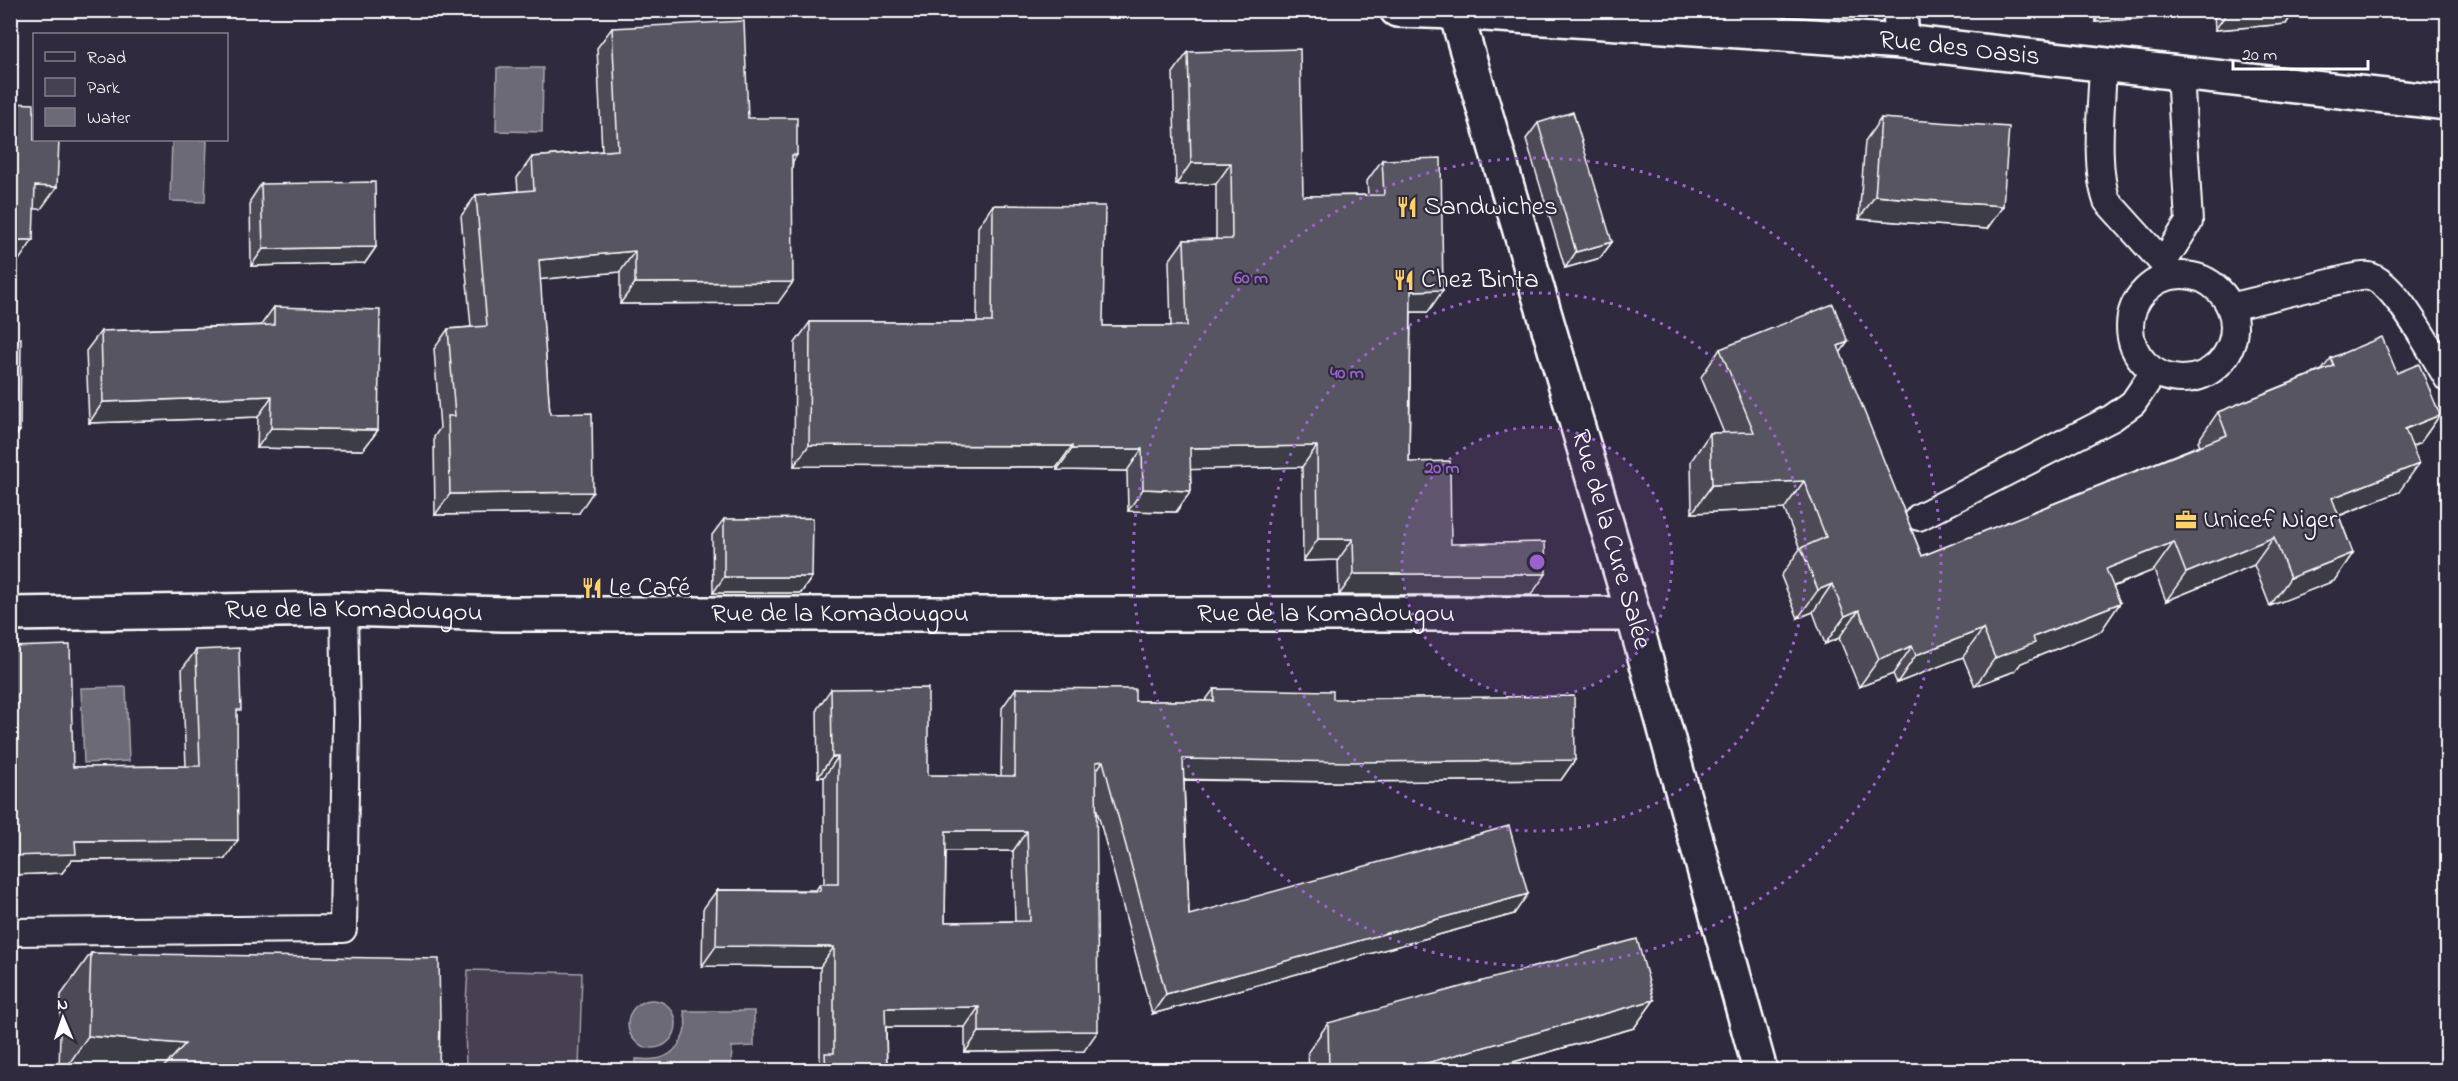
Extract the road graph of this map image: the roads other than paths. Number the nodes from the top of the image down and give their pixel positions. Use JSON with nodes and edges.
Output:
{"nodes":[{"id":1,"x":1397,"y":10,"type":"edge"},
{"id":2,"x":1455,"y":11,"type":"edge"},
{"id":3,"x":1901,"y":26,"type":"edge"},
{"id":4,"x":2103,"y":64,"type":"junction"},
{"id":5,"x":2180,"y":74,"type":"junction"},
{"id":6,"x":2448,"y":103,"type":"edge"},
{"id":7,"x":2164,"y":270,"type":"junction"},
{"id":8,"x":2230,"y":308,"type":"junction"},
{"id":9,"x":2154,"y":372,"type":"junction"},
{"id":10,"x":2448,"y":379,"type":"edge"},
{"id":11,"x":1919,"y":517,"type":"dead end"},
{"id":12,"x":344,"y":609,"type":"junction"},
{"id":13,"x":10,"y":614,"type":"edge"},
{"id":14,"x":1633,"y":614,"type":"junction"},
{"id":15,"x":10,"y":932,"type":"edge"},
{"id":16,"x":1760,"y":1071,"type":"edge"}],
"edges":[{"from":1,"to":2,"type":"street","name":"Rue des Oasis"},
{"from":2,"to":3,"type":"street","name":"Rue des Oasis"},
{"from":2,"to":14,"type":"street","name":"Rue de la Cure Salée"},
{"from":3,"to":4,"type":"street","name":"Rue des Oasis"},
{"from":4,"to":5,"type":"street","name":"Rue des Oasis"},
{"from":4,"to":7,"type":"lane"},
{"from":5,"to":6,"type":"street","name":"Rue des Oasis"},
{"from":5,"to":7,"type":"lane"},
{"from":7,"to":8,"type":"lane"},
{"from":7,"to":9,"type":"lane"},
{"from":8,"to":9,"type":"lane"},
{"from":8,"to":10,"type":"lane"},
{"from":9,"to":11,"type":"lane"},
{"from":12,"to":13,"type":"street","name":"Rue de la Komadougou"},
{"from":12,"to":14,"type":"street","name":"Rue de la Komadougou"},
{"from":12,"to":15,"type":"lane"},
{"from":14,"to":16,"type":"street","name":"Rue de la Cure Salée"}]}
